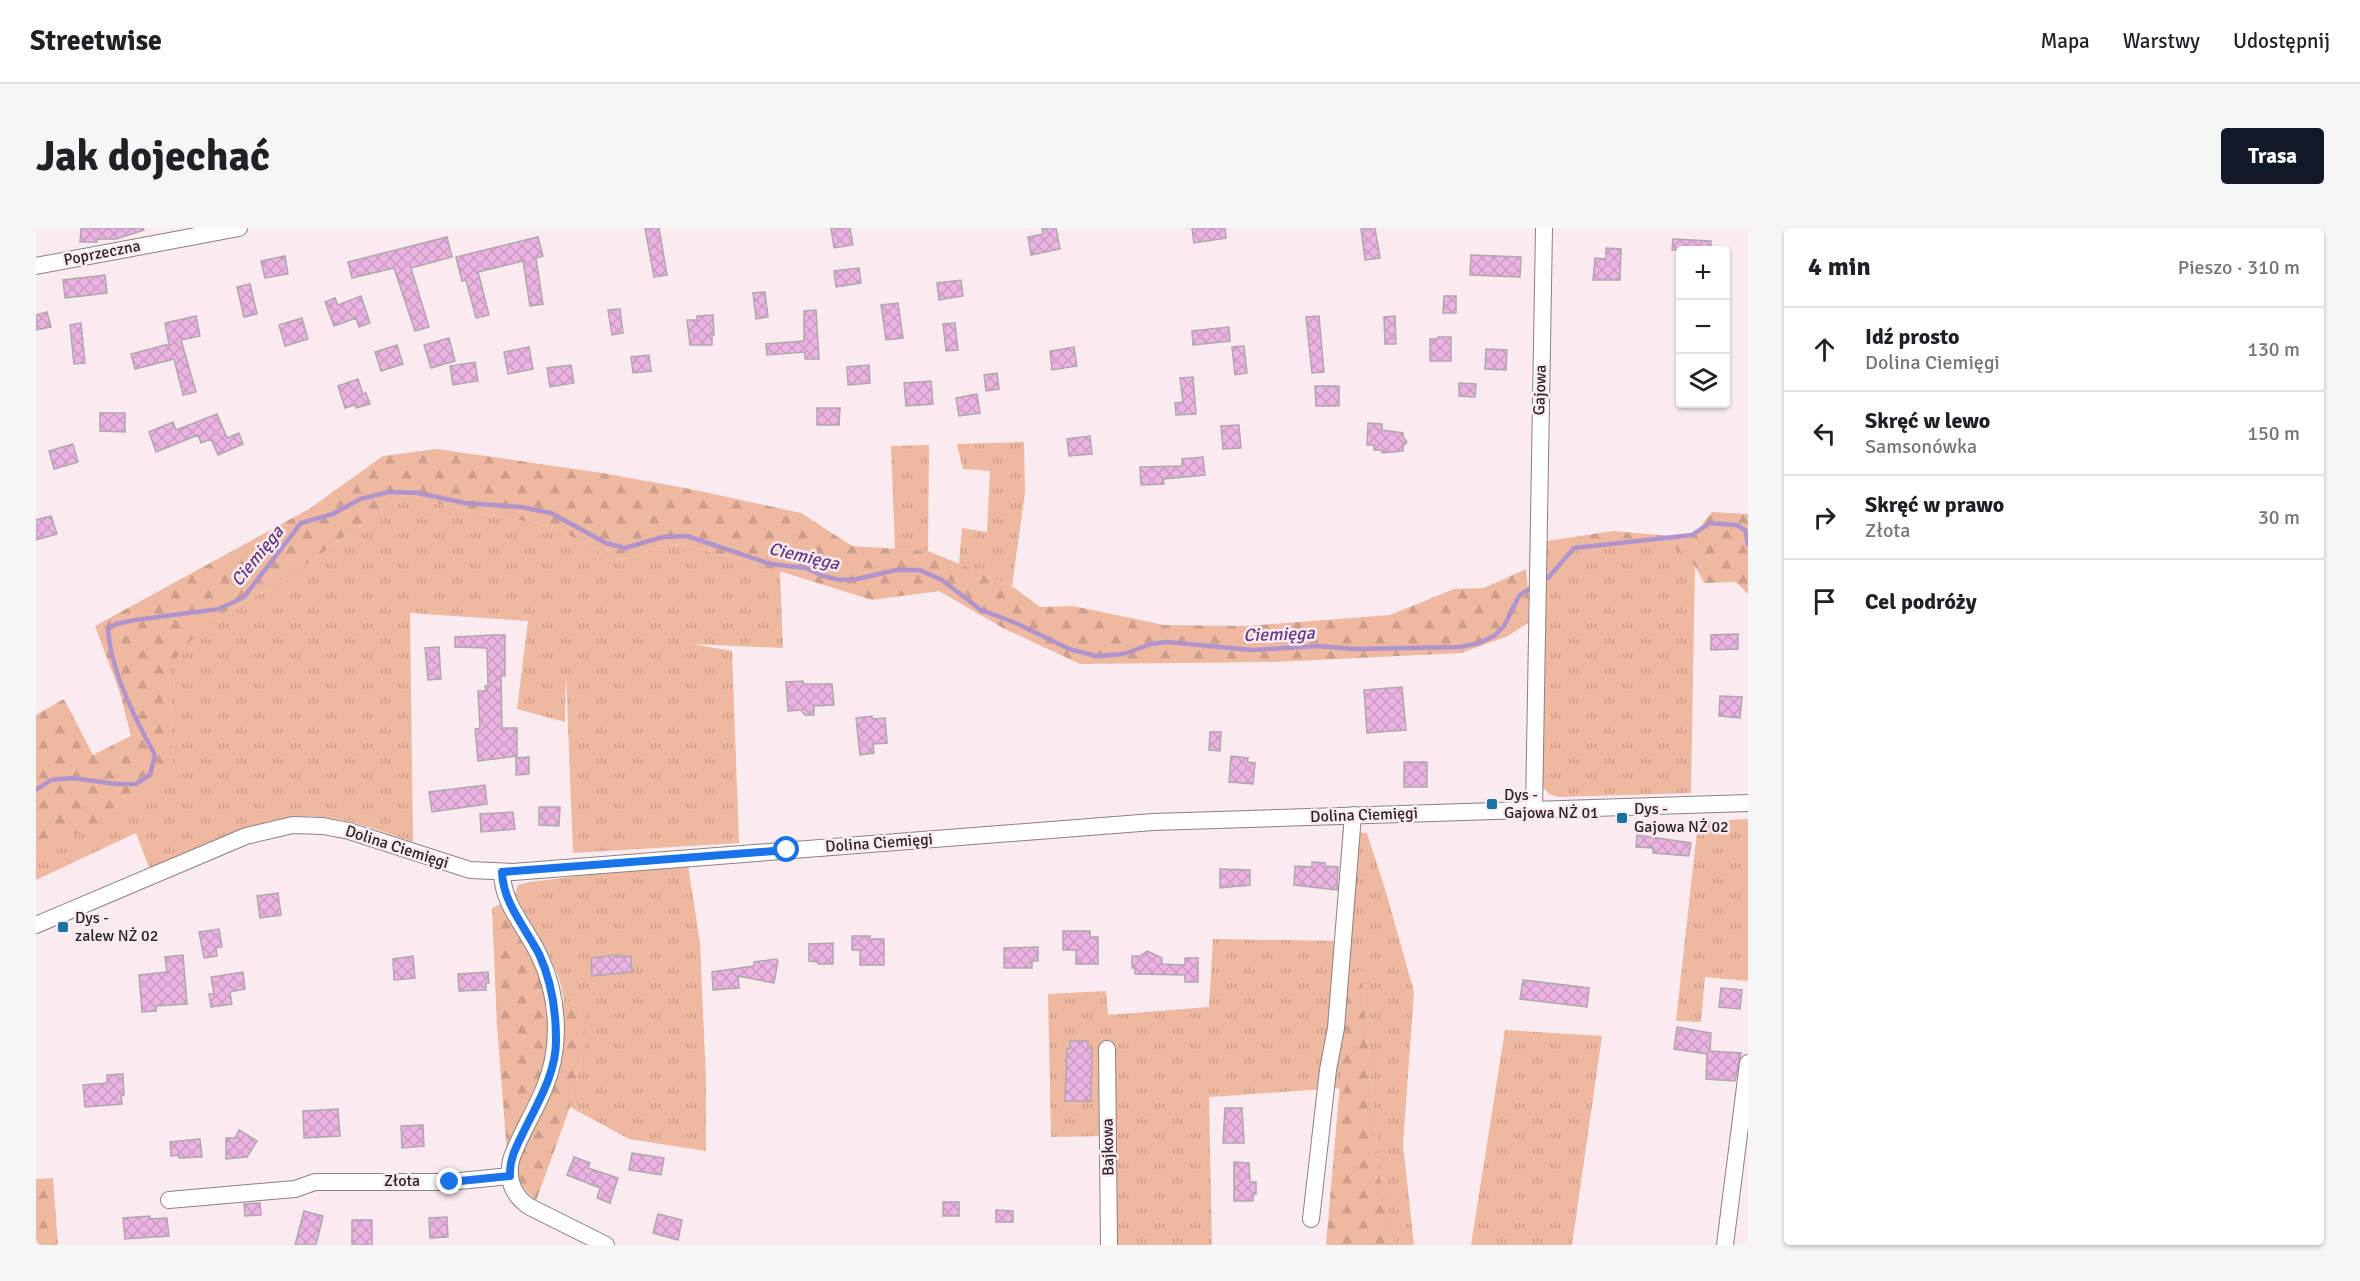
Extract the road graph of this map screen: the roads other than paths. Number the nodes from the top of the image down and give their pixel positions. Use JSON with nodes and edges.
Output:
{"nodes":[{"id":1,"x":239,"y":228,"type":"edge"},
{"id":2,"x":1544,"y":228,"type":"edge"},
{"id":3,"x":36,"y":266,"type":"edge"},
{"id":4,"x":1748,"y":804,"type":"edge"},
{"id":5,"x":1534,"y":810,"type":"junction"},
{"id":6,"x":1353,"y":815,"type":"junction"},
{"id":7,"x":502,"y":872,"type":"junction"},
{"id":8,"x":36,"y":926,"type":"edge"},
{"id":9,"x":1107,"y":1049,"type":"dead end"},
{"id":10,"x":1748,"y":1063,"type":"edge"},
{"id":11,"x":510,"y":1176,"type":"junction"},
{"id":12,"x":169,"y":1200,"type":"dead end"},
{"id":13,"x":1311,"y":1220,"type":"dead end"},
{"id":14,"x":606,"y":1245,"type":"edge"},
{"id":15,"x":1109,"y":1245,"type":"edge"},
{"id":16,"x":1725,"y":1245,"type":"edge"}],
"edges":[{"from":1,"to":3,"type":"street","name":"Poprzeczna"},
{"from":2,"to":5,"type":"street","name":"Gajowa"},
{"from":4,"to":5,"type":"street","name":"Dolina Ciemięgi"},
{"from":5,"to":6,"type":"street","name":"Dolina Ciemięgi"},
{"from":6,"to":7,"type":"street","name":"Dolina Ciemięgi"},
{"from":6,"to":13,"type":"street"},
{"from":7,"to":8,"type":"street","name":"Dolina Ciemięgi"},
{"from":7,"to":11,"type":"street"},
{"from":9,"to":15,"type":"street","name":"Bajkowa"},
{"from":10,"to":16,"type":"street"},
{"from":11,"to":12,"type":"street","name":"Złota"},
{"from":11,"to":14,"type":"street"}]}
